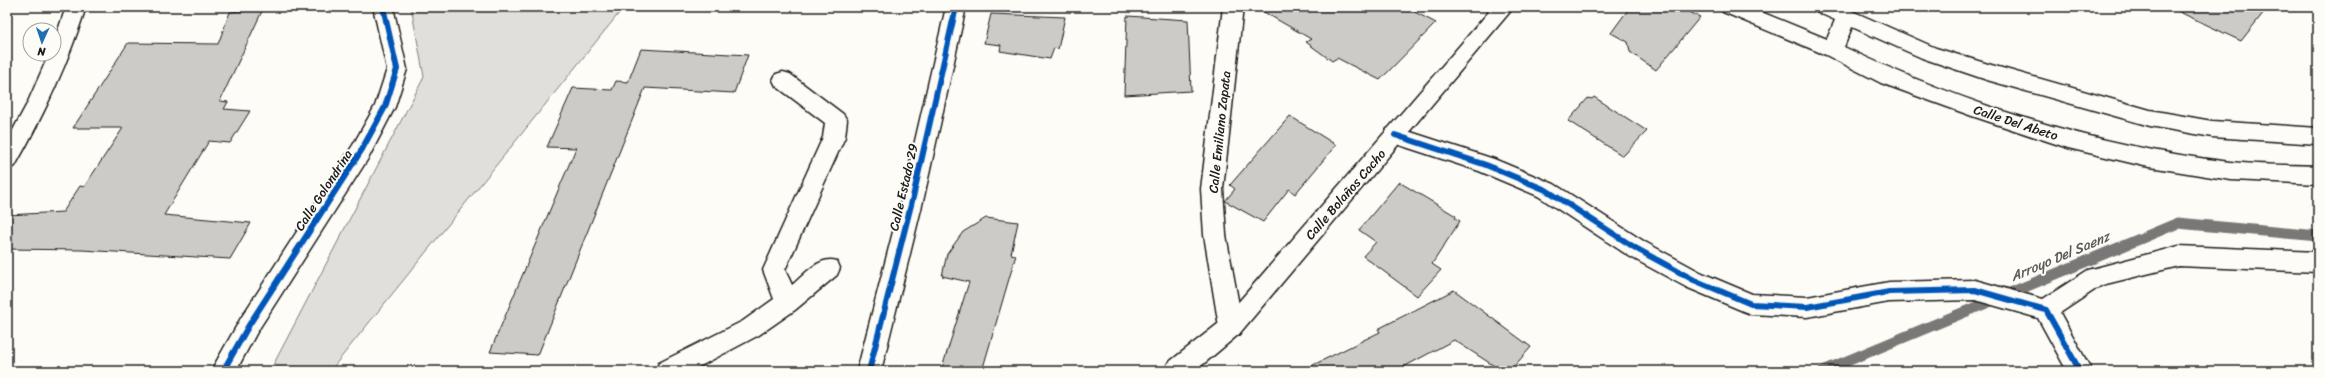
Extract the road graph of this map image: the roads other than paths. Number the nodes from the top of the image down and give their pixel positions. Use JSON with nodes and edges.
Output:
{"nodes":[{"id":1,"x":76,"y":7,"type":"edge"},
{"id":2,"x":383,"y":7,"type":"edge"},
{"id":3,"x":956,"y":7,"type":"edge"},
{"id":4,"x":1233,"y":7,"type":"edge"},
{"id":5,"x":1504,"y":7,"type":"edge"},
{"id":6,"x":1730,"y":7,"type":"edge"},
{"id":7,"x":1824,"y":7,"type":"edge"},
{"id":8,"x":1846,"y":16,"type":"junction"},
{"id":9,"x":1833,"y":50,"type":"junction"},
{"id":10,"x":783,"y":80,"type":"dead end"},
{"id":11,"x":1395,"y":135,"type":"junction"},
{"id":12,"x":2318,"y":136,"type":"edge"},
{"id":13,"x":7,"y":160,"type":"edge"},
{"id":14,"x":2318,"y":175,"type":"edge"},
{"id":15,"x":2318,"y":262,"type":"edge"},
{"id":16,"x":829,"y":268,"type":"dead end"},
{"id":17,"x":787,"y":303,"type":"junction"},
{"id":18,"x":2036,"y":307,"type":"junction"},
{"id":19,"x":1231,"y":327,"type":"junction"},
{"id":20,"x":223,"y":371,"type":"edge"},
{"id":21,"x":668,"y":371,"type":"edge"},
{"id":22,"x":869,"y":371,"type":"edge"},
{"id":23,"x":1177,"y":371,"type":"edge"},
{"id":24,"x":2080,"y":371,"type":"edge"}],
"edges":[{"from":1,"to":13,"type":"street"},
{"from":2,"to":20,"type":"street","name":"Calle Golondrina"},
{"from":3,"to":22,"type":"street","name":"Calle Estado 29"},
{"from":4,"to":19,"type":"street","name":"Calle Emiliano Zapata"},
{"from":5,"to":11,"type":"street","name":"Calle Bolaños Cacho"},
{"from":6,"to":9,"type":"street","name":"Calle Del Abeto"},
{"from":7,"to":8,"type":"street"},
{"from":8,"to":9,"type":"street"},
{"from":8,"to":12,"type":"street"},
{"from":9,"to":14,"type":"street","name":"Calle Del Abeto"},
{"from":10,"to":17,"type":"street"},
{"from":11,"to":18,"type":"street"},
{"from":11,"to":19,"type":"street","name":"Calle Bolaños Cacho"},
{"from":15,"to":18,"type":"street"},
{"from":16,"to":17,"type":"street"},
{"from":17,"to":21,"type":"street"},
{"from":18,"to":24,"type":"street"},
{"from":19,"to":23,"type":"street","name":"Calle Bolaños Cacho"}]}
